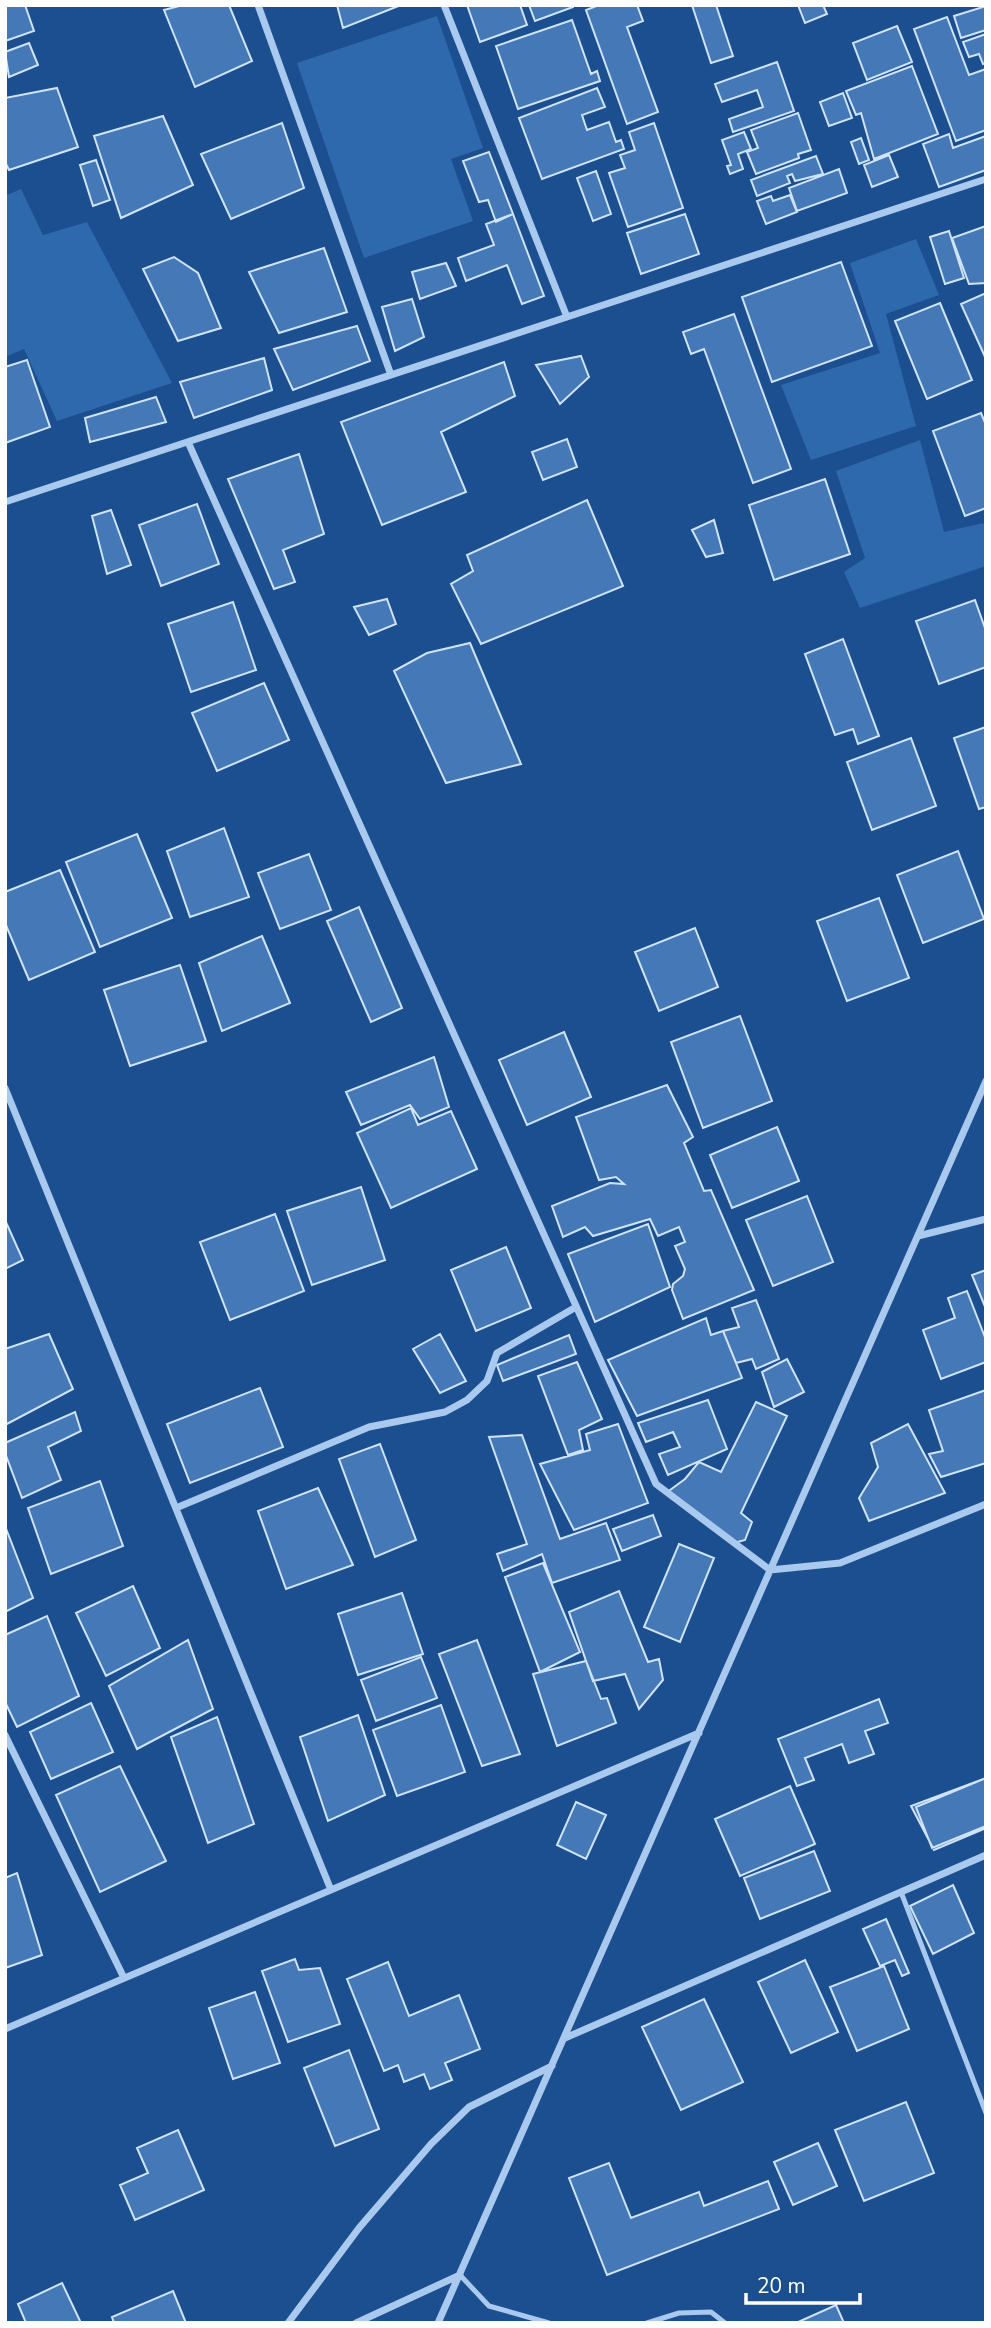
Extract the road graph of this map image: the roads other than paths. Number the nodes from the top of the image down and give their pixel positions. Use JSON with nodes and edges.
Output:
{"nodes":[{"id":1,"x":258,"y":5,"type":"edge"},
{"id":2,"x":444,"y":5,"type":"edge"},
{"id":3,"x":986,"y":179,"type":"edge"},
{"id":4,"x":568,"y":317,"type":"junction"},
{"id":5,"x":391,"y":375,"type":"junction"},
{"id":6,"x":188,"y":442,"type":"junction"},
{"id":7,"x":5,"y":502,"type":"edge"},
{"id":8,"x":986,"y":1082,"type":"edge"},
{"id":9,"x":5,"y":1088,"type":"edge"},
{"id":10,"x":986,"y":1219,"type":"edge"},
{"id":11,"x":918,"y":1236,"type":"junction"},
{"id":12,"x":576,"y":1307,"type":"junction"},
{"id":13,"x":986,"y":1504,"type":"edge"},
{"id":14,"x":176,"y":1508,"type":"junction"},
{"id":15,"x":770,"y":1570,"type":"junction"},
{"id":16,"x":699,"y":1732,"type":"junction"},
{"id":17,"x":5,"y":1735,"type":"edge"},
{"id":18,"x":986,"y":1855,"type":"edge"},
{"id":19,"x":331,"y":1890,"type":"junction"},
{"id":20,"x":901,"y":1892,"type":"junction"},
{"id":21,"x":124,"y":1978,"type":"junction"},
{"id":22,"x":5,"y":2029,"type":"edge"},
{"id":23,"x":564,"y":2038,"type":"junction"},
{"id":24,"x":552,"y":2066,"type":"junction"},
{"id":25,"x":986,"y":2113,"type":"edge"},
{"id":26,"x":460,"y":2275,"type":"junction"},
{"id":27,"x":288,"y":2323,"type":"edge"},
{"id":28,"x":356,"y":2323,"type":"edge"},
{"id":29,"x":438,"y":2323,"type":"edge"},
{"id":30,"x":549,"y":2323,"type":"edge"},
{"id":31,"x":647,"y":2323,"type":"edge"},
{"id":32,"x":725,"y":2323,"type":"edge"}],
"edges":[{"from":1,"to":5,"type":"street"},
{"from":2,"to":4,"type":"street"},
{"from":3,"to":4,"type":"street"},
{"from":4,"to":5,"type":"street"},
{"from":5,"to":6,"type":"street"},
{"from":6,"to":7,"type":"street"},
{"from":6,"to":12,"type":"street"},
{"from":8,"to":11,"type":"street"},
{"from":9,"to":14,"type":"street"},
{"from":10,"to":11,"type":"street"},
{"from":11,"to":15,"type":"street"},
{"from":12,"to":14,"type":"street"},
{"from":12,"to":15,"type":"street"},
{"from":13,"to":15,"type":"street"},
{"from":14,"to":19,"type":"street"},
{"from":15,"to":16,"type":"street"},
{"from":16,"to":19,"type":"street"},
{"from":16,"to":23,"type":"street"},
{"from":17,"to":21,"type":"street"},
{"from":18,"to":20,"type":"street"},
{"from":19,"to":21,"type":"street"},
{"from":20,"to":23,"type":"street"},
{"from":20,"to":25,"type":"lane"},
{"from":21,"to":22,"type":"street"},
{"from":23,"to":24,"type":"street"},
{"from":24,"to":26,"type":"street"},
{"from":24,"to":27,"type":"street"},
{"from":26,"to":28,"type":"street"},
{"from":26,"to":29,"type":"street"},
{"from":26,"to":30,"type":"lane"},
{"from":31,"to":32,"type":"lane"}]}
